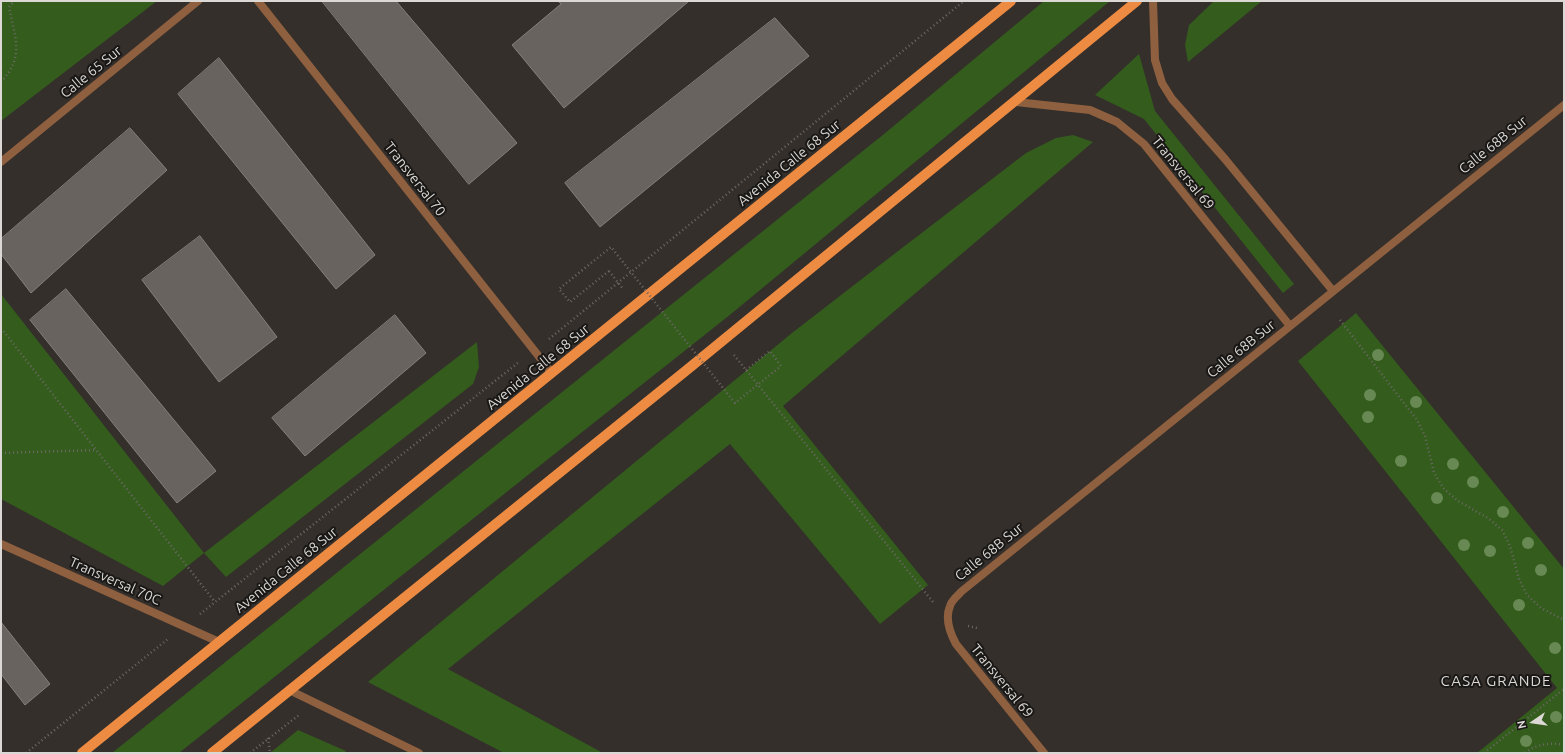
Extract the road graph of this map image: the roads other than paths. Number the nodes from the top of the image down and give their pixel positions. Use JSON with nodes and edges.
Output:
{"nodes":[{"id":1,"x":198,"y":1,"type":"edge"},
{"id":2,"x":258,"y":1,"type":"edge"},
{"id":3,"x":1011,"y":1,"type":"edge"},
{"id":4,"x":1137,"y":1,"type":"edge"},
{"id":5,"x":1153,"y":1,"type":"edge"},
{"id":6,"x":1016,"y":102,"type":"junction"},
{"id":7,"x":1564,"y":105,"type":"edge"},
{"id":8,"x":1,"y":162,"type":"edge"},
{"id":9,"x":1332,"y":291,"type":"junction"},
{"id":10,"x":1290,"y":326,"type":"junction"},
{"id":11,"x":552,"y":373,"type":"junction"},
{"id":12,"x":1,"y":544,"type":"edge"},
{"id":13,"x":948,"y":622,"type":"joint"},
{"id":14,"x":219,"y":642,"type":"junction"},
{"id":15,"x":290,"y":690,"type":"junction"},
{"id":16,"x":82,"y":753,"type":"edge"},
{"id":17,"x":212,"y":753,"type":"edge"},
{"id":18,"x":419,"y":753,"type":"edge"},
{"id":19,"x":1044,"y":753,"type":"edge"}],
"edges":[{"from":1,"to":8,"type":"street","name":"Calle 65 Sur"},
{"from":2,"to":11,"type":"street","name":"Transversal 70"},
{"from":3,"to":11,"type":"main road","name":"Avenida Calle 68 Sur"},
{"from":4,"to":6,"type":"main road"},
{"from":5,"to":9,"type":"street"},
{"from":6,"to":10,"type":"street","name":"Transversal 69"},
{"from":6,"to":15,"type":"main road"},
{"from":7,"to":9,"type":"street","name":"Calle 68B Sur"},
{"from":9,"to":10,"type":"street","name":"Calle 68B Sur"},
{"from":10,"to":13,"type":"street","name":"Calle 68B Sur"},
{"from":11,"to":14,"type":"main road","name":"Avenida Calle 68 Sur"},
{"from":12,"to":14,"type":"street","name":"Transversal 70C"},
{"from":13,"to":19,"type":"street","name":"Transversal 69"},
{"from":14,"to":16,"type":"main road","name":"Avenida Calle 68 Sur"},
{"from":15,"to":17,"type":"main road"},
{"from":15,"to":18,"type":"street"}]}
